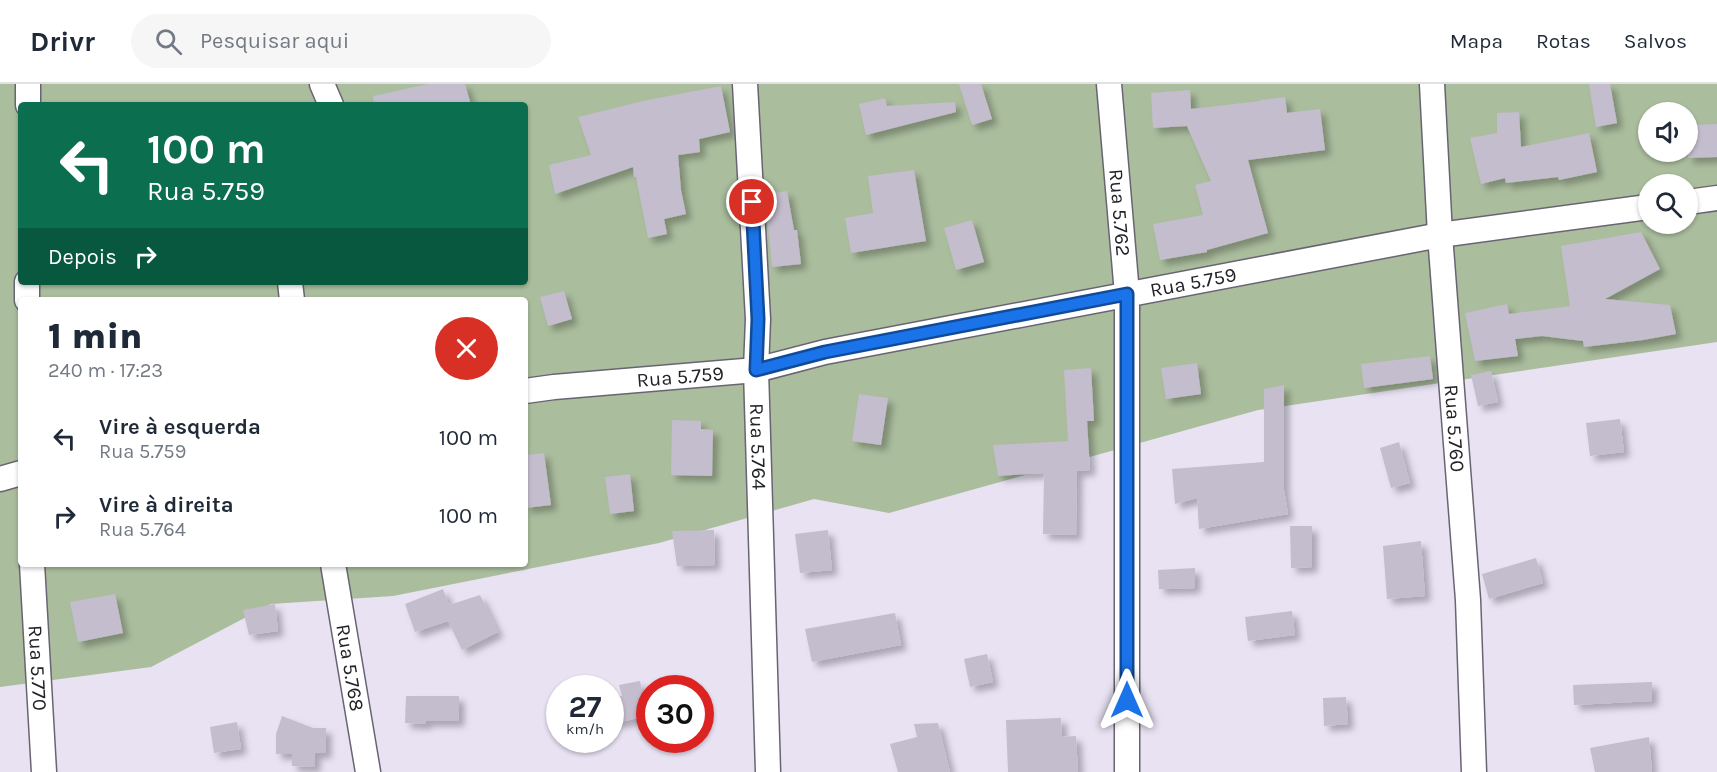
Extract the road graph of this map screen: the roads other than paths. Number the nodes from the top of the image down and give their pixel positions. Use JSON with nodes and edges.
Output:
{"nodes":[{"id":1,"x":28,"y":84,"type":"edge"},
{"id":2,"x":322,"y":84,"type":"edge"},
{"id":3,"x":745,"y":84,"type":"edge"},
{"id":4,"x":1109,"y":84,"type":"edge"},
{"id":5,"x":1432,"y":84,"type":"edge"},
{"id":6,"x":28,"y":102,"type":"edge"},
{"id":7,"x":330,"y":102,"type":"edge"},
{"id":8,"x":1717,"y":198,"type":"edge"},
{"id":9,"x":1698,"y":201,"type":"edge"},
{"id":10,"x":1638,"y":208,"type":"edge"},
{"id":11,"x":1440,"y":235,"type":"junction"},
{"id":12,"x":1127,"y":294,"type":"junction"},
{"id":13,"x":756,"y":370,"type":"junction"},
{"id":14,"x":528,"y":391,"type":"edge"},
{"id":15,"x":18,"y":474,"type":"edge"},
{"id":16,"x":0,"y":478,"type":"edge"},
{"id":17,"x":32,"y":567,"type":"edge"},
{"id":18,"x":334,"y":567,"type":"edge"},
{"id":19,"x":44,"y":772,"type":"edge"},
{"id":20,"x":368,"y":772,"type":"edge"},
{"id":21,"x":768,"y":772,"type":"edge"},
{"id":22,"x":1127,"y":772,"type":"edge"},
{"id":23,"x":1474,"y":772,"type":"edge"}],
"edges":[{"from":1,"to":6,"type":"street"},
{"from":2,"to":7,"type":"street"},
{"from":3,"to":13,"type":"street","name":"Rua 5.764"},
{"from":4,"to":12,"type":"street","name":"Rua 5.762"},
{"from":5,"to":11,"type":"street","name":"Rua 5.760"},
{"from":8,"to":9,"type":"street"},
{"from":10,"to":11,"type":"street","name":"Rua 5.759"},
{"from":11,"to":12,"type":"street","name":"Rua 5.759"},
{"from":11,"to":23,"type":"street","name":"Rua 5.760"},
{"from":12,"to":13,"type":"street","name":"Rua 5.759"},
{"from":12,"to":22,"type":"street","name":"Rua 5.762"},
{"from":13,"to":14,"type":"street","name":"Rua 5.759"},
{"from":13,"to":21,"type":"street","name":"Rua 5.764"},
{"from":15,"to":16,"type":"street"},
{"from":17,"to":19,"type":"street","name":"Rua 5.770"},
{"from":18,"to":20,"type":"street","name":"Rua 5.768"}]}
